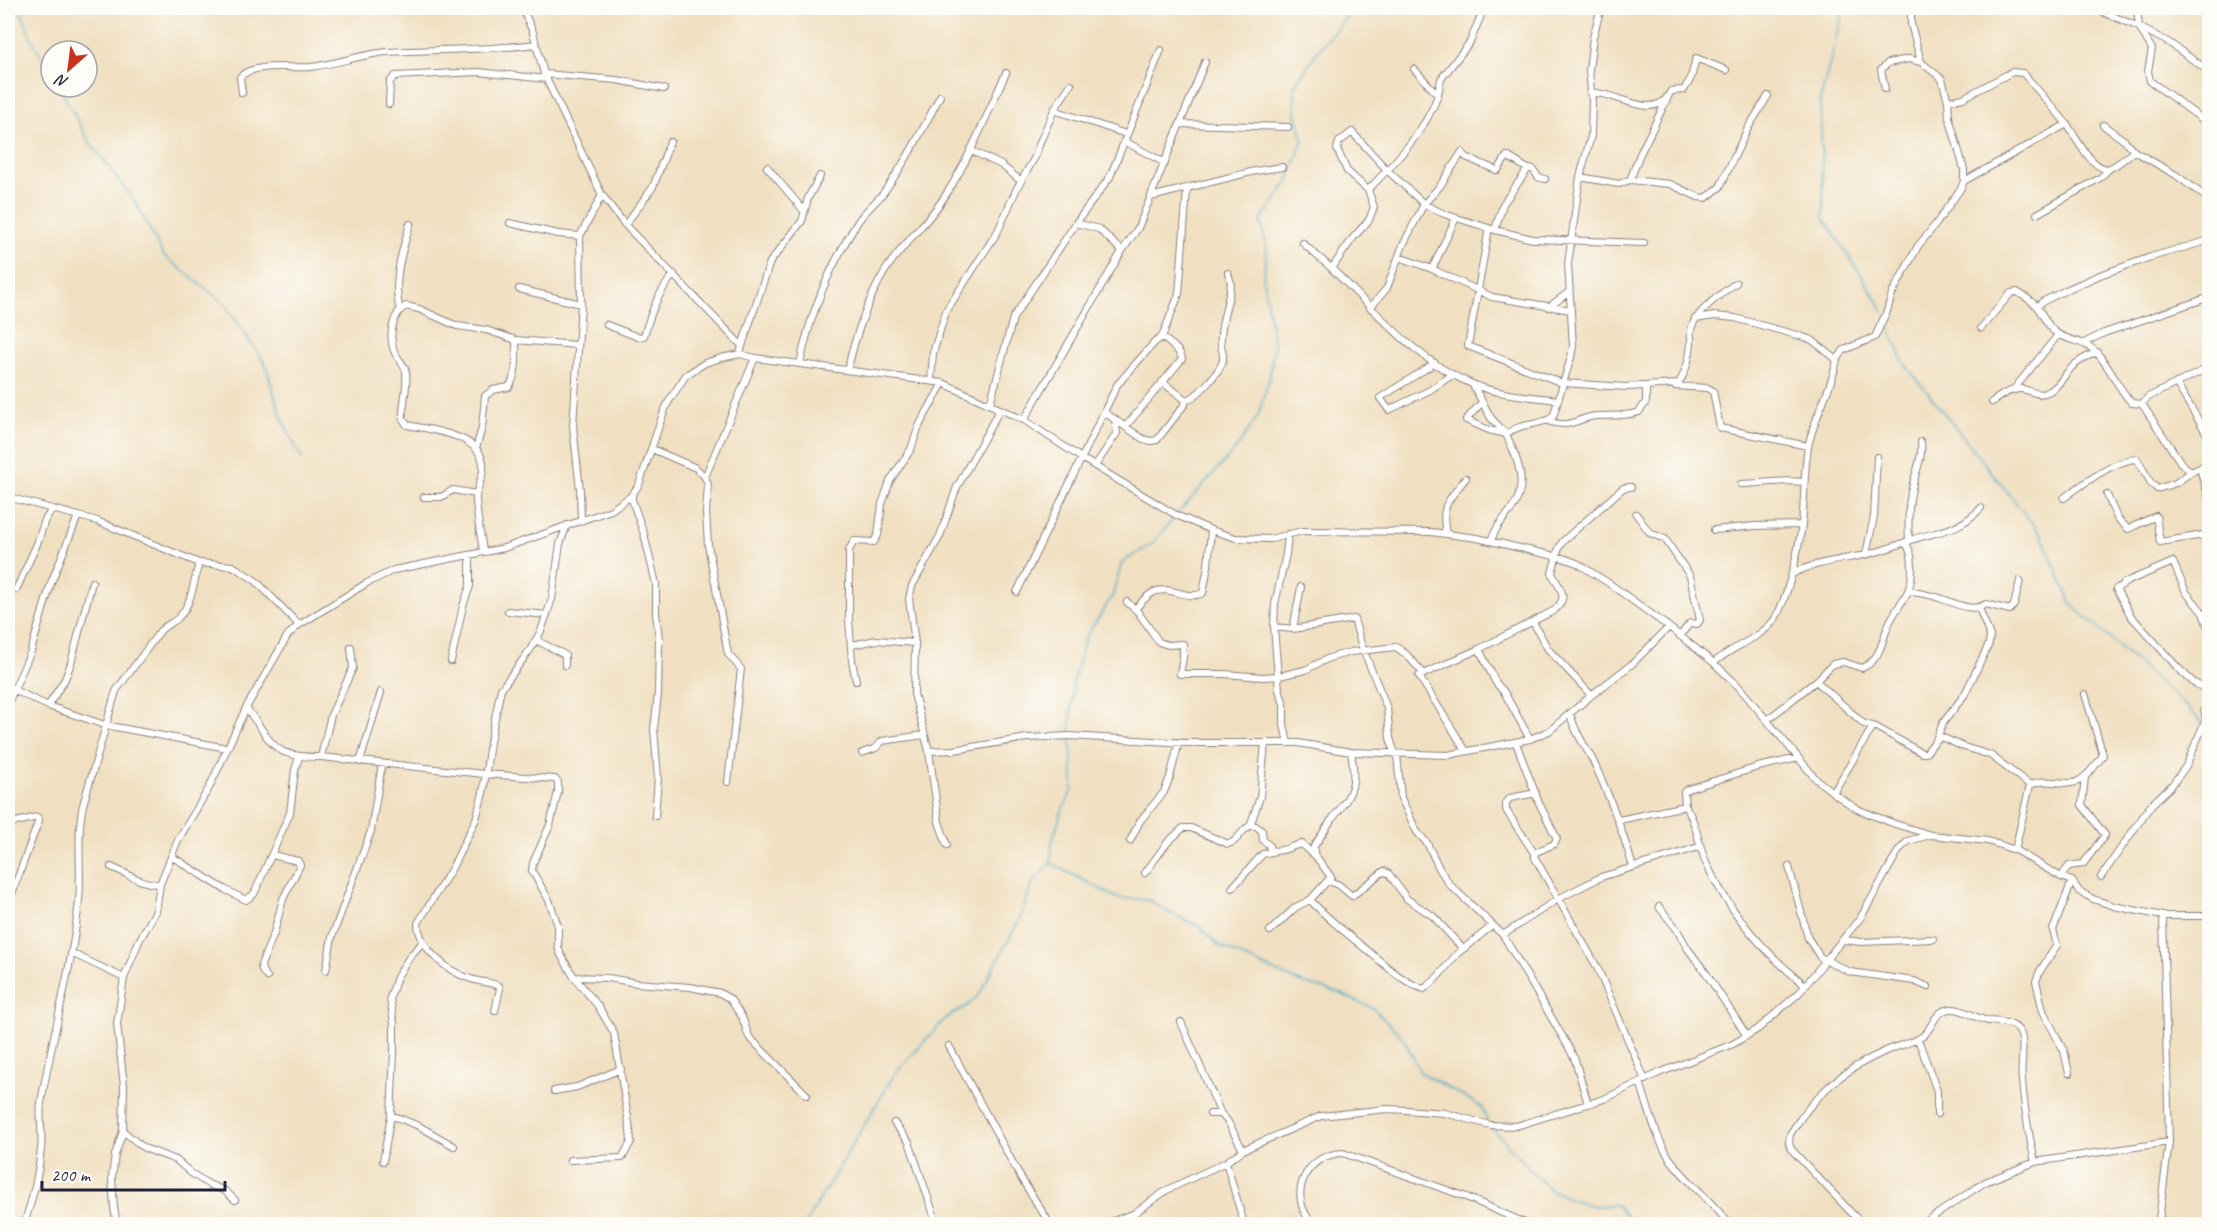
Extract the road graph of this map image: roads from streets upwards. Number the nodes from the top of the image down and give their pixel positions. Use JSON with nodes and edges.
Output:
{"nodes":[{"id":1,"x":522,"y":8,"type":"edge"},
{"id":2,"x":1484,"y":8,"type":"edge"},
{"id":3,"x":1599,"y":8,"type":"edge"},
{"id":4,"x":1911,"y":8,"type":"edge"},
{"id":5,"x":2093,"y":8,"type":"edge"},
{"id":6,"x":2137,"y":8,"type":"edge"},
{"id":7,"x":2139,"y":27,"type":"junction"},
{"id":8,"x":535,"y":44,"type":"junction"},
{"id":9,"x":1161,"y":50,"type":"dead end"},
{"id":10,"x":1205,"y":62,"type":"dead end"},
{"id":11,"x":1922,"y":62,"type":"junction"},
{"id":12,"x":1414,"y":69,"type":"dead end"},
{"id":13,"x":1726,"y":70,"type":"dead end"},
{"id":14,"x":2210,"y":72,"type":"edge"},
{"id":15,"x":1006,"y":73,"type":"dead end"},
{"id":16,"x":546,"y":76,"type":"junction"},
{"id":17,"x":1071,"y":84,"type":"dead end"},
{"id":18,"x":663,"y":89,"type":"dead end"},
{"id":19,"x":1885,"y":89,"type":"dead end"},
{"id":20,"x":242,"y":93,"type":"dead end"},
{"id":21,"x":1590,"y":93,"type":"junction"},
{"id":22,"x":1438,"y":95,"type":"junction"},
{"id":23,"x":940,"y":96,"type":"dead end"},
{"id":24,"x":1668,"y":96,"type":"junction"},
{"id":25,"x":1768,"y":96,"type":"dead end"},
{"id":26,"x":1948,"y":101,"type":"junction"},
{"id":27,"x":389,"y":104,"type":"dead end"},
{"id":28,"x":1054,"y":110,"type":"junction"},
{"id":29,"x":1181,"y":124,"type":"junction"},
{"id":30,"x":2067,"y":124,"type":"junction"},
{"id":31,"x":2103,"y":125,"type":"dead end"},
{"id":32,"x":2210,"y":125,"type":"edge"},
{"id":33,"x":1288,"y":127,"type":"dead end"},
{"id":34,"x":1125,"y":138,"type":"junction"},
{"id":35,"x":670,"y":142,"type":"dead end"},
{"id":36,"x":970,"y":150,"type":"junction"},
{"id":37,"x":2134,"y":151,"type":"junction"},
{"id":38,"x":1165,"y":163,"type":"junction"},
{"id":39,"x":767,"y":167,"type":"dead end"},
{"id":40,"x":1282,"y":167,"type":"dead end"},
{"id":41,"x":1528,"y":169,"type":"junction"},
{"id":42,"x":2109,"y":169,"type":"junction"},
{"id":43,"x":1387,"y":170,"type":"junction"},
{"id":44,"x":820,"y":176,"type":"dead end"},
{"id":45,"x":1580,"y":177,"type":"junction"},
{"id":46,"x":1545,"y":179,"type":"dead end"},
{"id":47,"x":1630,"y":180,"type":"junction"},
{"id":48,"x":1021,"y":181,"type":"junction"},
{"id":49,"x":1964,"y":181,"type":"junction"},
{"id":50,"x":1187,"y":189,"type":"junction"},
{"id":51,"x":1368,"y":190,"type":"junction"},
{"id":52,"x":602,"y":195,"type":"junction"},
{"id":53,"x":1151,"y":197,"type":"junction"},
{"id":54,"x":2210,"y":200,"type":"edge"},
{"id":55,"x":1424,"y":204,"type":"junction"},
{"id":56,"x":804,"y":210,"type":"junction"},
{"id":57,"x":2037,"y":214,"type":"dead end"},
{"id":58,"x":1456,"y":218,"type":"junction"},
{"id":59,"x":1076,"y":223,"type":"junction"},
{"id":60,"x":410,"y":224,"type":"dead end"},
{"id":61,"x":510,"y":224,"type":"dead end"},
{"id":62,"x":625,"y":225,"type":"junction"},
{"id":63,"x":1492,"y":229,"type":"junction"},
{"id":64,"x":580,"y":236,"type":"junction"},
{"id":65,"x":1570,"y":239,"type":"junction"},
{"id":66,"x":2210,"y":240,"type":"edge"},
{"id":67,"x":1303,"y":243,"type":"dead end"},
{"id":68,"x":1644,"y":243,"type":"dead end"},
{"id":69,"x":1122,"y":251,"type":"junction"},
{"id":70,"x":1400,"y":257,"type":"junction"},
{"id":71,"x":1332,"y":268,"type":"junction"},
{"id":72,"x":1432,"y":269,"type":"junction"},
{"id":73,"x":1228,"y":273,"type":"dead end"},
{"id":74,"x":674,"y":274,"type":"junction"},
{"id":75,"x":1736,"y":283,"type":"dead end"},
{"id":76,"x":519,"y":289,"type":"dead end"},
{"id":77,"x":1479,"y":291,"type":"junction"},
{"id":78,"x":1569,"y":292,"type":"junction"},
{"id":79,"x":2210,"y":297,"type":"edge"},
{"id":80,"x":581,"y":304,"type":"junction"},
{"id":81,"x":2037,"y":307,"type":"junction"},
{"id":82,"x":1549,"y":308,"type":"junction"},
{"id":83,"x":1370,"y":309,"type":"junction"},
{"id":84,"x":400,"y":310,"type":"junction"},
{"id":85,"x":1571,"y":310,"type":"junction"},
{"id":86,"x":1695,"y":319,"type":"junction"},
{"id":87,"x":607,"y":326,"type":"dead end"},
{"id":88,"x":1981,"y":328,"type":"dead end"},
{"id":89,"x":2058,"y":334,"type":"junction"},
{"id":90,"x":1162,"y":337,"type":"junction"},
{"id":91,"x":516,"y":340,"type":"junction"},
{"id":92,"x":2084,"y":343,"type":"junction"},
{"id":93,"x":577,"y":345,"type":"junction"},
{"id":94,"x":742,"y":346,"type":"junction"},
{"id":95,"x":2097,"y":352,"type":"junction"},
{"id":96,"x":740,"y":354,"type":"junction"},
{"id":97,"x":754,"y":358,"type":"junction"},
{"id":98,"x":1837,"y":360,"type":"junction"},
{"id":99,"x":1435,"y":363,"type":"junction"},
{"id":100,"x":800,"y":364,"type":"junction"},
{"id":101,"x":2210,"y":367,"type":"edge"},
{"id":102,"x":848,"y":369,"type":"junction"},
{"id":103,"x":1452,"y":375,"type":"junction"},
{"id":104,"x":931,"y":380,"type":"junction"},
{"id":105,"x":1162,"y":381,"type":"junction"},
{"id":106,"x":1562,"y":382,"type":"junction"},
{"id":107,"x":943,"y":383,"type":"junction"},
{"id":108,"x":2176,"y":383,"type":"junction"},
{"id":109,"x":1473,"y":384,"type":"junction"},
{"id":110,"x":1646,"y":386,"type":"junction"},
{"id":111,"x":1675,"y":386,"type":"junction"},
{"id":112,"x":1483,"y":388,"type":"junction"},
{"id":113,"x":2014,"y":389,"type":"junction"},
{"id":114,"x":1477,"y":394,"type":"junction"},
{"id":115,"x":1186,"y":400,"type":"junction"},
{"id":116,"x":1558,"y":400,"type":"junction"},
{"id":117,"x":1482,"y":402,"type":"junction"},
{"id":118,"x":1992,"y":402,"type":"dead end"},
{"id":119,"x":990,"y":404,"type":"junction"},
{"id":120,"x":2142,"y":404,"type":"junction"},
{"id":121,"x":1000,"y":409,"type":"junction"},
{"id":122,"x":1104,"y":412,"type":"junction"},
{"id":123,"x":1115,"y":419,"type":"junction"},
{"id":124,"x":1024,"y":420,"type":"junction"},
{"id":125,"x":1548,"y":421,"type":"junction"},
{"id":126,"x":1126,"y":426,"type":"junction"},
{"id":127,"x":1506,"y":434,"type":"junction"},
{"id":128,"x":2210,"y":439,"type":"edge"},
{"id":129,"x":1921,"y":442,"type":"dead end"},
{"id":130,"x":1808,"y":446,"type":"junction"},
{"id":131,"x":476,"y":448,"type":"junction"},
{"id":132,"x":652,"y":449,"type":"junction"},
{"id":133,"x":1877,"y":457,"type":"dead end"},
{"id":134,"x":1083,"y":459,"type":"junction"},
{"id":135,"x":2210,"y":461,"type":"edge"},
{"id":136,"x":1095,"y":466,"type":"junction"},
{"id":137,"x":2200,"y":468,"type":"junction"},
{"id":138,"x":2192,"y":472,"type":"junction"},
{"id":139,"x":705,"y":477,"type":"junction"},
{"id":140,"x":1466,"y":478,"type":"dead end"},
{"id":141,"x":1804,"y":482,"type":"junction"},
{"id":142,"x":1741,"y":484,"type":"dead end"},
{"id":143,"x":1631,"y":487,"type":"dead end"},
{"id":144,"x":476,"y":494,"type":"junction"},
{"id":145,"x":632,"y":494,"type":"junction"},
{"id":146,"x":2107,"y":495,"type":"dead end"},
{"id":147,"x":8,"y":497,"type":"edge"},
{"id":148,"x":424,"y":497,"type":"dead end"},
{"id":149,"x":2064,"y":498,"type":"dead end"},
{"id":150,"x":2210,"y":502,"type":"edge"},
{"id":151,"x":1981,"y":508,"type":"dead end"},
{"id":152,"x":52,"y":509,"type":"junction"},
{"id":153,"x":1636,"y":514,"type":"dead end"},
{"id":154,"x":78,"y":516,"type":"junction"},
{"id":155,"x":581,"y":521,"type":"junction"},
{"id":156,"x":567,"y":525,"type":"junction"},
{"id":157,"x":1801,"y":525,"type":"junction"},
{"id":158,"x":1212,"y":530,"type":"junction"},
{"id":159,"x":1714,"y":530,"type":"dead end"},
{"id":160,"x":1288,"y":534,"type":"junction"},
{"id":161,"x":1446,"y":534,"type":"junction"},
{"id":162,"x":2210,"y":534,"type":"edge"},
{"id":163,"x":1491,"y":541,"type":"junction"},
{"id":164,"x":1907,"y":542,"type":"junction"},
{"id":165,"x":483,"y":552,"type":"junction"},
{"id":166,"x":1866,"y":554,"type":"junction"},
{"id":167,"x":470,"y":555,"type":"junction"},
{"id":168,"x":1557,"y":556,"type":"junction"},
{"id":169,"x":199,"y":563,"type":"junction"},
{"id":170,"x":1792,"y":574,"type":"junction"},
{"id":171,"x":2020,"y":581,"type":"dead end"},
{"id":172,"x":92,"y":582,"type":"dead end"},
{"id":173,"x":1301,"y":587,"type":"dead end"},
{"id":174,"x":16,"y":590,"type":"dead end"},
{"id":175,"x":1908,"y":591,"type":"junction"},
{"id":176,"x":1017,"y":592,"type":"dead end"},
{"id":177,"x":1127,"y":602,"type":"dead end"},
{"id":178,"x":1979,"y":608,"type":"junction"},
{"id":179,"x":1135,"y":609,"type":"junction"},
{"id":180,"x":508,"y":611,"type":"dead end"},
{"id":181,"x":547,"y":615,"type":"junction"},
{"id":182,"x":1533,"y":622,"type":"junction"},
{"id":183,"x":298,"y":625,"type":"junction"},
{"id":184,"x":1274,"y":627,"type":"junction"},
{"id":185,"x":1669,"y":627,"type":"junction"},
{"id":186,"x":1293,"y":629,"type":"junction"},
{"id":187,"x":2210,"y":633,"type":"edge"},
{"id":188,"x":1680,"y":636,"type":"junction"},
{"id":189,"x":536,"y":640,"type":"junction"},
{"id":190,"x":915,"y":643,"type":"junction"},
{"id":191,"x":852,"y":645,"type":"junction"},
{"id":192,"x":351,"y":648,"type":"dead end"},
{"id":193,"x":1479,"y":648,"type":"junction"},
{"id":194,"x":1364,"y":650,"type":"junction"},
{"id":195,"x":451,"y":661,"type":"dead end"},
{"id":196,"x":1714,"y":663,"type":"junction"},
{"id":197,"x":565,"y":665,"type":"dead end"},
{"id":198,"x":1424,"y":674,"type":"junction"},
{"id":199,"x":1280,"y":676,"type":"junction"},
{"id":200,"x":856,"y":681,"type":"dead end"},
{"id":201,"x":1816,"y":681,"type":"junction"},
{"id":202,"x":10,"y":689,"type":"edge"},
{"id":203,"x":2210,"y":691,"type":"edge"},
{"id":204,"x":381,"y":692,"type":"dead end"},
{"id":205,"x":2085,"y":694,"type":"dead end"},
{"id":206,"x":1591,"y":695,"type":"junction"},
{"id":207,"x":8,"y":703,"type":"edge"},
{"id":208,"x":48,"y":706,"type":"junction"},
{"id":209,"x":2210,"y":706,"type":"edge"},
{"id":210,"x":246,"y":708,"type":"junction"},
{"id":211,"x":1569,"y":713,"type":"junction"},
{"id":212,"x":1767,"y":720,"type":"junction"},
{"id":213,"x":105,"y":725,"type":"junction"},
{"id":214,"x":1872,"y":728,"type":"junction"},
{"id":215,"x":924,"y":735,"type":"junction"},
{"id":216,"x":1530,"y":739,"type":"junction"},
{"id":217,"x":1936,"y":740,"type":"junction"},
{"id":218,"x":1179,"y":742,"type":"junction"},
{"id":219,"x":1516,"y":742,"type":"junction"},
{"id":220,"x":1265,"y":743,"type":"junction"},
{"id":221,"x":1288,"y":743,"type":"junction"},
{"id":222,"x":227,"y":748,"type":"junction"},
{"id":223,"x":929,"y":751,"type":"junction"},
{"id":224,"x":1466,"y":751,"type":"junction"},
{"id":225,"x":1351,"y":752,"type":"junction"},
{"id":226,"x":862,"y":753,"type":"dead end"},
{"id":227,"x":1396,"y":753,"type":"junction"},
{"id":228,"x":298,"y":757,"type":"junction"},
{"id":229,"x":321,"y":757,"type":"junction"},
{"id":230,"x":1798,"y":758,"type":"junction"},
{"id":231,"x":360,"y":762,"type":"junction"},
{"id":232,"x":382,"y":764,"type":"junction"},
{"id":233,"x":484,"y":774,"type":"junction"},
{"id":234,"x":2085,"y":777,"type":"junction"},
{"id":235,"x":728,"y":782,"type":"dead end"},
{"id":236,"x":2075,"y":783,"type":"junction"},
{"id":237,"x":2030,"y":785,"type":"junction"},
{"id":238,"x":2084,"y":791,"type":"junction"},
{"id":239,"x":1536,"y":793,"type":"junction"},
{"id":240,"x":1833,"y":793,"type":"junction"},
{"id":241,"x":1685,"y":806,"type":"junction"},
{"id":242,"x":655,"y":816,"type":"dead end"},
{"id":243,"x":1619,"y":820,"type":"junction"},
{"id":244,"x":8,"y":824,"type":"edge"},
{"id":245,"x":1250,"y":826,"type":"junction"},
{"id":246,"x":1903,"y":827,"type":"junction"},
{"id":247,"x":1931,"y":835,"type":"junction"},
{"id":248,"x":1130,"y":841,"type":"dead end"},
{"id":249,"x":1908,"y":841,"type":"junction"},
{"id":250,"x":946,"y":845,"type":"dead end"},
{"id":251,"x":1699,"y":847,"type":"junction"},
{"id":252,"x":2015,"y":850,"type":"junction"},
{"id":253,"x":1275,"y":851,"type":"junction"},
{"id":254,"x":1314,"y":854,"type":"junction"},
{"id":255,"x":1534,"y":854,"type":"junction"},
{"id":256,"x":272,"y":855,"type":"junction"},
{"id":257,"x":171,"y":856,"type":"junction"},
{"id":258,"x":111,"y":867,"type":"dead end"},
{"id":259,"x":1633,"y":867,"type":"junction"},
{"id":260,"x":1789,"y":867,"type":"dead end"},
{"id":261,"x":1145,"y":873,"type":"dead end"},
{"id":262,"x":2061,"y":877,"type":"junction"},
{"id":263,"x":2101,"y":877,"type":"dead end"},
{"id":264,"x":1329,"y":881,"type":"junction"},
{"id":265,"x":2072,"y":881,"type":"junction"},
{"id":266,"x":160,"y":884,"type":"junction"},
{"id":267,"x":1232,"y":888,"type":"dead end"},
{"id":268,"x":1558,"y":899,"type":"junction"},
{"id":269,"x":1310,"y":900,"type":"junction"},
{"id":270,"x":8,"y":904,"type":"edge"},
{"id":271,"x":1659,"y":907,"type":"dead end"},
{"id":272,"x":2163,"y":916,"type":"junction"},
{"id":273,"x":2210,"y":916,"type":"edge"},
{"id":274,"x":1492,"y":926,"type":"junction"},
{"id":275,"x":1270,"y":931,"type":"dead end"},
{"id":276,"x":1503,"y":934,"type":"junction"},
{"id":277,"x":1932,"y":939,"type":"dead end"},
{"id":278,"x":1844,"y":940,"type":"junction"},
{"id":279,"x":423,"y":942,"type":"junction"},
{"id":280,"x":1463,"y":949,"type":"junction"},
{"id":281,"x":71,"y":953,"type":"junction"},
{"id":282,"x":1825,"y":960,"type":"junction"},
{"id":283,"x":326,"y":970,"type":"dead end"},
{"id":284,"x":267,"y":977,"type":"dead end"},
{"id":285,"x":574,"y":977,"type":"junction"},
{"id":286,"x":124,"y":978,"type":"junction"},
{"id":287,"x":1805,"y":985,"type":"junction"},
{"id":288,"x":1928,"y":987,"type":"dead end"},
{"id":289,"x":495,"y":1011,"type":"dead end"},
{"id":290,"x":1181,"y":1022,"type":"dead end"},
{"id":291,"x":1747,"y":1036,"type":"junction"},
{"id":292,"x":1918,"y":1039,"type":"junction"},
{"id":293,"x":949,"y":1046,"type":"dead end"},
{"id":294,"x":621,"y":1069,"type":"junction"},
{"id":295,"x":2070,"y":1073,"type":"dead end"},
{"id":296,"x":1643,"y":1081,"type":"junction"},
{"id":297,"x":554,"y":1091,"type":"dead end"},
{"id":298,"x":807,"y":1095,"type":"dead end"},
{"id":299,"x":1588,"y":1104,"type":"junction"},
{"id":300,"x":1209,"y":1114,"type":"dead end"},
{"id":301,"x":1221,"y":1114,"type":"junction"},
{"id":302,"x":1937,"y":1114,"type":"dead end"},
{"id":303,"x":391,"y":1115,"type":"junction"},
{"id":304,"x":894,"y":1123,"type":"dead end"},
{"id":305,"x":123,"y":1131,"type":"junction"},
{"id":306,"x":2169,"y":1142,"type":"junction"},
{"id":307,"x":454,"y":1146,"type":"dead end"},
{"id":308,"x":1243,"y":1150,"type":"junction"},
{"id":309,"x":570,"y":1160,"type":"dead end"},
{"id":310,"x":383,"y":1161,"type":"dead end"},
{"id":311,"x":1226,"y":1162,"type":"junction"},
{"id":312,"x":2035,"y":1162,"type":"junction"},
{"id":313,"x":235,"y":1200,"type":"dead end"},
{"id":314,"x":1133,"y":1214,"type":"junction"},
{"id":315,"x":2158,"y":1222,"type":"edge"},
{"id":316,"x":2210,"y":1223,"type":"edge"},
{"id":317,"x":24,"y":1224,"type":"edge"},
{"id":318,"x":117,"y":1224,"type":"edge"},
{"id":319,"x":937,"y":1224,"type":"edge"},
{"id":320,"x":1050,"y":1224,"type":"edge"},
{"id":321,"x":1104,"y":1224,"type":"edge"},
{"id":322,"x":1137,"y":1224,"type":"edge"},
{"id":323,"x":1244,"y":1224,"type":"edge"},
{"id":324,"x":1313,"y":1224,"type":"edge"},
{"id":325,"x":1527,"y":1224,"type":"edge"},
{"id":326,"x":1728,"y":1224,"type":"edge"},
{"id":327,"x":1862,"y":1224,"type":"edge"},
{"id":328,"x":1922,"y":1224,"type":"edge"}],
"edges":[{"from":1,"to":8,"type":"street"},
{"from":2,"to":22,"type":"street"},
{"from":3,"to":21,"type":"street"},
{"from":4,"to":11,"type":"street"},
{"from":5,"to":7,"type":"street"},
{"from":6,"to":7,"type":"street"},
{"from":7,"to":14,"type":"street"},
{"from":7,"to":32,"type":"street"},
{"from":8,"to":16,"type":"street"},
{"from":8,"to":20,"type":"street"},
{"from":9,"to":34,"type":"street"},
{"from":10,"to":29,"type":"street"},
{"from":11,"to":19,"type":"street"},
{"from":11,"to":26,"type":"street"},
{"from":12,"to":22,"type":"street"},
{"from":13,"to":24,"type":"street"},
{"from":15,"to":36,"type":"street"},
{"from":16,"to":18,"type":"street"},
{"from":16,"to":27,"type":"street"},
{"from":16,"to":52,"type":"street"},
{"from":17,"to":28,"type":"street"},
{"from":21,"to":24,"type":"street"},
{"from":21,"to":45,"type":"street"},
{"from":22,"to":43,"type":"street"},
{"from":23,"to":100,"type":"street"},
{"from":24,"to":47,"type":"street"},
{"from":25,"to":47,"type":"street"},
{"from":26,"to":30,"type":"street"},
{"from":26,"to":49,"type":"street"},
{"from":28,"to":34,"type":"street"},
{"from":28,"to":48,"type":"street"},
{"from":29,"to":33,"type":"street"},
{"from":29,"to":38,"type":"street"},
{"from":30,"to":42,"type":"street"},
{"from":30,"to":49,"type":"street"},
{"from":31,"to":37,"type":"street"},
{"from":34,"to":38,"type":"street"},
{"from":34,"to":59,"type":"street"},
{"from":35,"to":62,"type":"street"},
{"from":36,"to":48,"type":"street"},
{"from":36,"to":102,"type":"street"},
{"from":37,"to":42,"type":"street"},
{"from":37,"to":54,"type":"street"},
{"from":38,"to":53,"type":"street"},
{"from":39,"to":56,"type":"street"},
{"from":40,"to":50,"type":"street"},
{"from":41,"to":46,"type":"street"},
{"from":41,"to":55,"type":"street"},
{"from":41,"to":63,"type":"street"},
{"from":42,"to":57,"type":"street"},
{"from":43,"to":51,"type":"street"},
{"from":43,"to":51,"type":"street"},
{"from":43,"to":55,"type":"street"},
{"from":44,"to":56,"type":"street"},
{"from":45,"to":47,"type":"street"},
{"from":45,"to":65,"type":"street"},
{"from":48,"to":104,"type":"street"},
{"from":49,"to":98,"type":"street"},
{"from":50,"to":53,"type":"street"},
{"from":50,"to":90,"type":"street"},
{"from":51,"to":71,"type":"street"},
{"from":52,"to":62,"type":"street"},
{"from":52,"to":64,"type":"street"},
{"from":53,"to":69,"type":"street"},
{"from":55,"to":58,"type":"street"},
{"from":55,"to":70,"type":"street"},
{"from":56,"to":94,"type":"street"},
{"from":58,"to":63,"type":"street"},
{"from":58,"to":72,"type":"street"},
{"from":59,"to":69,"type":"street"},
{"from":59,"to":119,"type":"street"},
{"from":60,"to":84,"type":"street"},
{"from":61,"to":64,"type":"street"},
{"from":62,"to":74,"type":"street"},
{"from":63,"to":65,"type":"street"},
{"from":63,"to":77,"type":"street"},
{"from":64,"to":80,"type":"street"},
{"from":65,"to":68,"type":"street"},
{"from":65,"to":78,"type":"street"},
{"from":66,"to":81,"type":"street"},
{"from":67,"to":71,"type":"street"},
{"from":69,"to":124,"type":"street"},
{"from":70,"to":72,"type":"street"},
{"from":70,"to":83,"type":"street"},
{"from":71,"to":83,"type":"street"},
{"from":72,"to":77,"type":"street"},
{"from":73,"to":115,"type":"street"},
{"from":74,"to":87,"type":"street"},
{"from":74,"to":94,"type":"street"},
{"from":75,"to":86,"type":"street"},
{"from":76,"to":80,"type":"street"},
{"from":77,"to":82,"type":"street"},
{"from":77,"to":106,"type":"street"},
{"from":78,"to":82,"type":"street"},
{"from":78,"to":85,"type":"street"},
{"from":79,"to":92,"type":"street"},
{"from":80,"to":93,"type":"street"},
{"from":81,"to":88,"type":"street"},
{"from":81,"to":89,"type":"street"},
{"from":82,"to":85,"type":"street"},
{"from":83,"to":99,"type":"street"},
{"from":84,"to":91,"type":"street"},
{"from":84,"to":131,"type":"street"},
{"from":85,"to":106,"type":"street"},
{"from":86,"to":98,"type":"street"},
{"from":86,"to":111,"type":"street"},
{"from":89,"to":92,"type":"street"},
{"from":89,"to":113,"type":"street"},
{"from":90,"to":105,"type":"street"},
{"from":90,"to":122,"type":"street"},
{"from":91,"to":93,"type":"street"},
{"from":91,"to":131,"type":"street"},
{"from":92,"to":95,"type":"street"},
{"from":93,"to":155,"type":"street"},
{"from":94,"to":96,"type":"street"},
{"from":95,"to":113,"type":"street"},
{"from":95,"to":120,"type":"street"},
{"from":96,"to":97,"type":"street"},
{"from":96,"to":132,"type":"street"},
{"from":97,"to":100,"type":"street"},
{"from":97,"to":139,"type":"street"},
{"from":98,"to":130,"type":"street"},
{"from":99,"to":103,"type":"street"},
{"from":99,"to":103,"type":"street"},
{"from":100,"to":102,"type":"street"},
{"from":101,"to":108,"type":"street"},
{"from":102,"to":104,"type":"street"},
{"from":103,"to":109,"type":"street"},
{"from":104,"to":107,"type":"street"},
{"from":105,"to":115,"type":"street"},
{"from":105,"to":126,"type":"street"},
{"from":106,"to":110,"type":"street"},
{"from":106,"to":116,"type":"street"},
{"from":107,"to":119,"type":"street"},
{"from":107,"to":191,"type":"street"},
{"from":108,"to":120,"type":"street"},
{"from":108,"to":128,"type":"street"},
{"from":109,"to":112,"type":"street"},
{"from":109,"to":114,"type":"street"},
{"from":110,"to":111,"type":"street"},
{"from":110,"to":125,"type":"street"},
{"from":111,"to":130,"type":"street"},
{"from":112,"to":114,"type":"street"},
{"from":112,"to":116,"type":"street"},
{"from":113,"to":118,"type":"street"},
{"from":114,"to":117,"type":"street"},
{"from":115,"to":126,"type":"street"},
{"from":116,"to":125,"type":"street"},
{"from":117,"to":127,"type":"street"},
{"from":117,"to":127,"type":"street"},
{"from":119,"to":121,"type":"street"},
{"from":120,"to":138,"type":"street"},
{"from":121,"to":124,"type":"street"},
{"from":121,"to":190,"type":"street"},
{"from":122,"to":123,"type":"street"},
{"from":122,"to":134,"type":"street"},
{"from":123,"to":126,"type":"street"},
{"from":123,"to":136,"type":"street"},
{"from":124,"to":134,"type":"street"},
{"from":125,"to":127,"type":"street"},
{"from":127,"to":163,"type":"street"},
{"from":129,"to":164,"type":"street"},
{"from":130,"to":141,"type":"street"},
{"from":131,"to":144,"type":"street"},
{"from":132,"to":139,"type":"street"},
{"from":132,"to":145,"type":"street"},
{"from":133,"to":166,"type":"street"},
{"from":134,"to":136,"type":"street"},
{"from":134,"to":176,"type":"street"},
{"from":135,"to":137,"type":"street"},
{"from":136,"to":158,"type":"street"},
{"from":137,"to":138,"type":"street"},
{"from":137,"to":150,"type":"street"},
{"from":138,"to":149,"type":"street"},
{"from":139,"to":235,"type":"street"},
{"from":140,"to":161,"type":"street"},
{"from":141,"to":142,"type":"street"},
{"from":141,"to":157,"type":"street"},
{"from":143,"to":168,"type":"street"},
{"from":144,"to":148,"type":"street"},
{"from":144,"to":165,"type":"street"},
{"from":145,"to":155,"type":"street"},
{"from":145,"to":242,"type":"street"},
{"from":146,"to":162,"type":"street"},
{"from":147,"to":152,"type":"street"},
{"from":151,"to":164,"type":"street"},
{"from":152,"to":154,"type":"street"},
{"from":152,"to":174,"type":"street"},
{"from":153,"to":188,"type":"street"},
{"from":154,"to":169,"type":"street"},
{"from":154,"to":202,"type":"street"},
{"from":155,"to":156,"type":"street"},
{"from":156,"to":165,"type":"street"},
{"from":156,"to":181,"type":"street"},
{"from":157,"to":159,"type":"street"},
{"from":157,"to":170,"type":"street"},
{"from":158,"to":160,"type":"street"},
{"from":158,"to":179,"type":"street"},
{"from":160,"to":161,"type":"street"},
{"from":160,"to":184,"type":"street"},
{"from":161,"to":163,"type":"street"},
{"from":163,"to":168,"type":"street"},
{"from":164,"to":166,"type":"street"},
{"from":164,"to":175,"type":"street"},
{"from":165,"to":167,"type":"street"},
{"from":166,"to":170,"type":"street"},
{"from":167,"to":183,"type":"street"},
{"from":167,"to":195,"type":"street"},
{"from":168,"to":182,"type":"street"},
{"from":168,"to":185,"type":"street"},
{"from":169,"to":183,"type":"street"},
{"from":169,"to":213,"type":"street"},
{"from":170,"to":196,"type":"street"},
{"from":171,"to":178,"type":"street"},
{"from":172,"to":208,"type":"street"},
{"from":173,"to":186,"type":"street"},
{"from":175,"to":178,"type":"street"},
{"from":175,"to":201,"type":"street"},
{"from":177,"to":179,"type":"street"},
{"from":178,"to":217,"type":"street"},
{"from":179,"to":199,"type":"street"},
{"from":180,"to":181,"type":"street"},
{"from":181,"to":189,"type":"street"},
{"from":182,"to":193,"type":"street"},
{"from":182,"to":206,"type":"street"},
{"from":183,"to":210,"type":"street"},
{"from":184,"to":186,"type":"street"},
{"from":184,"to":199,"type":"street"},
{"from":185,"to":188,"type":"street"},
{"from":185,"to":206,"type":"street"},
{"from":186,"to":194,"type":"street"},
{"from":187,"to":203,"type":"street"},
{"from":188,"to":196,"type":"street"},
{"from":189,"to":197,"type":"street"},
{"from":189,"to":233,"type":"street"},
{"from":190,"to":191,"type":"street"},
{"from":190,"to":215,"type":"street"},
{"from":191,"to":200,"type":"street"},
{"from":192,"to":229,"type":"street"},
{"from":193,"to":198,"type":"street"},
{"from":193,"to":216,"type":"street"},
{"from":194,"to":198,"type":"street"},
{"from":194,"to":199,"type":"street"},
{"from":194,"to":227,"type":"street"},
{"from":196,"to":212,"type":"street"},
{"from":198,"to":224,"type":"street"},
{"from":199,"to":221,"type":"street"},
{"from":201,"to":212,"type":"street"},
{"from":201,"to":214,"type":"street"},
{"from":202,"to":207,"type":"street"},
{"from":202,"to":208,"type":"street"},
{"from":204,"to":231,"type":"street"},
{"from":205,"to":234,"type":"street"},
{"from":206,"to":211,"type":"street"},
{"from":208,"to":213,"type":"street"},
{"from":209,"to":263,"type":"street"},
{"from":210,"to":222,"type":"street"},
{"from":210,"to":228,"type":"street"},
{"from":211,"to":216,"type":"street"},
{"from":211,"to":243,"type":"street"},
{"from":212,"to":230,"type":"street"},
{"from":213,"to":222,"type":"street"},
{"from":213,"to":281,"type":"street"},
{"from":214,"to":217,"type":"street"},
{"from":214,"to":240,"type":"street"},
{"from":215,"to":223,"type":"street"},
{"from":215,"to":226,"type":"street"},
{"from":216,"to":219,"type":"street"},
{"from":217,"to":237,"type":"street"},
{"from":218,"to":220,"type":"street"},
{"from":218,"to":223,"type":"street"},
{"from":218,"to":248,"type":"street"},
{"from":219,"to":224,"type":"street"},
{"from":219,"to":239,"type":"street"},
{"from":220,"to":221,"type":"street"},
{"from":220,"to":245,"type":"street"},
{"from":221,"to":225,"type":"street"},
{"from":222,"to":257,"type":"street"},
{"from":223,"to":250,"type":"street"},
{"from":224,"to":227,"type":"street"},
{"from":225,"to":227,"type":"street"},
{"from":225,"to":254,"type":"street"},
{"from":227,"to":274,"type":"street"},
{"from":228,"to":229,"type":"street"},
{"from":228,"to":256,"type":"street"},
{"from":229,"to":231,"type":"street"},
{"from":230,"to":240,"type":"street"},
{"from":230,"to":241,"type":"street"},
{"from":231,"to":232,"type":"street"},
{"from":232,"to":233,"type":"street"},
{"from":232,"to":283,"type":"street"},
{"from":233,"to":279,"type":"street"},
{"from":233,"to":285,"type":"street"},
{"from":234,"to":236,"type":"street"},
{"from":234,"to":238,"type":"street"},
{"from":236,"to":237,"type":"street"},
{"from":236,"to":238,"type":"street"},
{"from":237,"to":252,"type":"street"},
{"from":238,"to":262,"type":"street"},
{"from":239,"to":255,"type":"street"},
{"from":239,"to":255,"type":"street"},
{"from":240,"to":246,"type":"street"},
{"from":241,"to":243,"type":"street"},
{"from":241,"to":251,"type":"street"},
{"from":243,"to":259,"type":"street"},
{"from":244,"to":270,"type":"street"},
{"from":245,"to":253,"type":"street"},
{"from":245,"to":261,"type":"street"},
{"from":246,"to":247,"type":"street"},
{"from":246,"to":249,"type":"street"},
{"from":247,"to":249,"type":"street"},
{"from":247,"to":252,"type":"street"},
{"from":249,"to":278,"type":"street"},
{"from":251,"to":259,"type":"street"},
{"from":251,"to":287,"type":"street"},
{"from":252,"to":262,"type":"street"},
{"from":253,"to":254,"type":"street"},
{"from":253,"to":267,"type":"street"},
{"from":254,"to":264,"type":"street"},
{"from":255,"to":268,"type":"street"},
{"from":256,"to":257,"type":"street"},
{"from":256,"to":284,"type":"street"},
{"from":257,"to":266,"type":"street"},
{"from":258,"to":266,"type":"street"},
{"from":259,"to":268,"type":"street"},
{"from":260,"to":282,"type":"street"},
{"from":262,"to":265,"type":"street"},
{"from":264,"to":269,"type":"street"},
{"from":264,"to":280,"type":"street"},
{"from":265,"to":272,"type":"street"},
{"from":265,"to":295,"type":"street"},
{"from":266,"to":286,"type":"street"},
{"from":268,"to":276,"type":"street"},
{"from":268,"to":296,"type":"street"},
{"from":269,"to":275,"type":"street"},
{"from":269,"to":280,"type":"street"},
{"from":271,"to":291,"type":"street"},
{"from":272,"to":273,"type":"street"},
{"from":272,"to":306,"type":"street"},
{"from":274,"to":276,"type":"street"},
{"from":274,"to":280,"type":"street"},
{"from":276,"to":299,"type":"street"},
{"from":277,"to":278,"type":"street"},
{"from":278,"to":282,"type":"street"},
{"from":279,"to":289,"type":"street"},
{"from":279,"to":303,"type":"street"},
{"from":281,"to":286,"type":"street"},
{"from":281,"to":317,"type":"street"},
{"from":282,"to":287,"type":"street"},
{"from":282,"to":288,"type":"street"},
{"from":285,"to":294,"type":"street"},
{"from":285,"to":298,"type":"street"},
{"from":286,"to":305,"type":"street"},
{"from":287,"to":291,"type":"street"},
{"from":290,"to":301,"type":"street"},
{"from":291,"to":296,"type":"street"},
{"from":292,"to":302,"type":"street"},
{"from":292,"to":312,"type":"street"},
{"from":292,"to":327,"type":"street"},
{"from":293,"to":320,"type":"street"},
{"from":294,"to":297,"type":"street"},
{"from":294,"to":309,"type":"street"},
{"from":296,"to":299,"type":"street"},
{"from":296,"to":326,"type":"street"},
{"from":299,"to":308,"type":"street"},
{"from":300,"to":301,"type":"street"},
{"from":301,"to":308,"type":"street"},
{"from":303,"to":307,"type":"street"},
{"from":303,"to":310,"type":"street"},
{"from":304,"to":319,"type":"street"},
{"from":305,"to":313,"type":"street"},
{"from":305,"to":318,"type":"street"},
{"from":306,"to":312,"type":"street"},
{"from":306,"to":315,"type":"street"},
{"from":308,"to":311,"type":"street"},
{"from":311,"to":314,"type":"street"},
{"from":311,"to":323,"type":"street"},
{"from":312,"to":328,"type":"street"},
{"from":314,"to":321,"type":"street"},
{"from":314,"to":322,"type":"street"},
{"from":315,"to":316,"type":"street"},
{"from":324,"to":325,"type":"street"}]}
